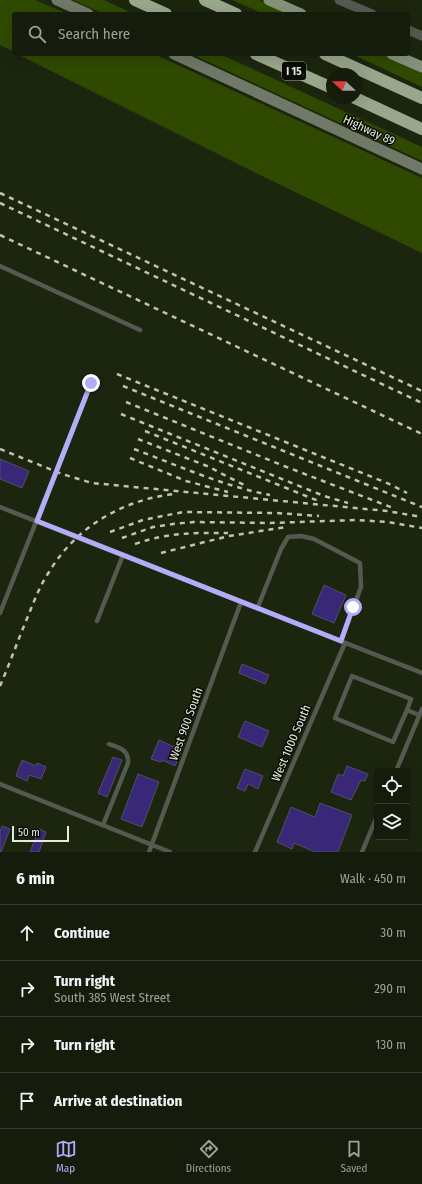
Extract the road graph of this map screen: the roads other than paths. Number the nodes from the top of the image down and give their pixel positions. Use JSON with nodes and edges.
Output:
{"nodes":[{"id":1,"x":57,"y":0,"type":"edge"},
{"id":2,"x":135,"y":0,"type":"edge"},
{"id":3,"x":205,"y":0,"type":"edge"},
{"id":4,"x":269,"y":0,"type":"edge"},
{"id":5,"x":339,"y":0,"type":"edge"},
{"id":6,"x":84,"y":12,"type":"edge"},
{"id":7,"x":162,"y":12,"type":"edge"},
{"id":8,"x":232,"y":12,"type":"edge"},
{"id":9,"x":296,"y":12,"type":"edge"},
{"id":10,"x":367,"y":12,"type":"edge"},
{"id":11,"x":410,"y":31,"type":"edge"},
{"id":12,"x":422,"y":36,"type":"edge"},
{"id":13,"x":178,"y":56,"type":"edge"},
{"id":14,"x":260,"y":56,"type":"edge"},
{"id":15,"x":329,"y":56,"type":"edge"},
{"id":16,"x":397,"y":56,"type":"edge"},
{"id":17,"x":422,"y":67,"type":"edge"},
{"id":18,"x":326,"y":85,"type":"edge"},
{"id":19,"x":422,"y":98,"type":"edge"},
{"id":20,"x":362,"y":101,"type":"edge"},
{"id":21,"x":422,"y":129,"type":"edge"},
{"id":22,"x":422,"y":168,"type":"edge"},
{"id":23,"x":0,"y":266,"type":"edge"},
{"id":24,"x":140,"y":330,"type":"dead end"},
{"id":25,"x":91,"y":383,"type":"dead end"},
{"id":26,"x":0,"y":507,"type":"edge"},
{"id":27,"x":37,"y":521,"type":"junction"},
{"id":28,"x":123,"y":555,"type":"junction"},
{"id":29,"x":241,"y":602,"type":"junction"},
{"id":30,"x":257,"y":609,"type":"junction"},
{"id":31,"x":0,"y":613,"type":"edge"},
{"id":32,"x":97,"y":621,"type":"dead end"},
{"id":33,"x":343,"y":642,"type":"junction"},
{"id":34,"x":422,"y":673,"type":"edge"},
{"id":35,"x":422,"y":708,"type":"edge"},
{"id":36,"x":407,"y":710,"type":"junction"},
{"id":37,"x":419,"y":715,"type":"junction"},
{"id":38,"x":109,"y":744,"type":"dead end"},
{"id":39,"x":397,"y":768,"type":"edge"},
{"id":40,"x":0,"y":784,"type":"edge"},
{"id":41,"x":374,"y":823,"type":"edge"},
{"id":42,"x":104,"y":825,"type":"junction"},
{"id":43,"x":152,"y":845,"type":"junction"},
{"id":44,"x":149,"y":852,"type":"edge"},
{"id":45,"x":170,"y":852,"type":"edge"},
{"id":46,"x":254,"y":852,"type":"edge"},
{"id":47,"x":362,"y":852,"type":"edge"}],
"edges":[{"from":1,"to":6,"type":"main road"},
{"from":2,"to":7,"type":"highway"},
{"from":3,"to":8,"type":"highway"},
{"from":4,"to":9,"type":"main road"},
{"from":5,"to":10,"type":"street"},
{"from":11,"to":12,"type":"street"},
{"from":13,"to":22,"type":"main road","name":"Highway 89"},
{"from":14,"to":18,"type":"highway","number":"I 15"},
{"from":15,"to":19,"type":"highway"},
{"from":16,"to":17,"type":"main road"},
{"from":20,"to":21,"type":"highway"},
{"from":23,"to":24,"type":"lane"},
{"from":25,"to":27,"type":"lane"},
{"from":26,"to":27,"type":"lane"},
{"from":27,"to":28,"type":"lane"},
{"from":27,"to":31,"type":"lane"},
{"from":28,"to":29,"type":"lane"},
{"from":28,"to":32,"type":"lane"},
{"from":29,"to":30,"type":"lane"},
{"from":29,"to":43,"type":"lane","name":"West 900 South"},
{"from":30,"to":33,"type":"lane"},
{"from":30,"to":33,"type":"lane","name":"West 1000 South"},
{"from":33,"to":34,"type":"lane"},
{"from":33,"to":46,"type":"lane","name":"West 1000 South"},
{"from":35,"to":37,"type":"lane"},
{"from":36,"to":36,"type":"lane"},
{"from":36,"to":37,"type":"lane"},
{"from":37,"to":39,"type":"lane"},
{"from":38,"to":42,"type":"lane"},
{"from":40,"to":42,"type":"lane"},
{"from":41,"to":47,"type":"lane"},
{"from":42,"to":43,"type":"lane"},
{"from":43,"to":44,"type":"lane","name":"West 900 South"},
{"from":43,"to":45,"type":"lane"}]}
